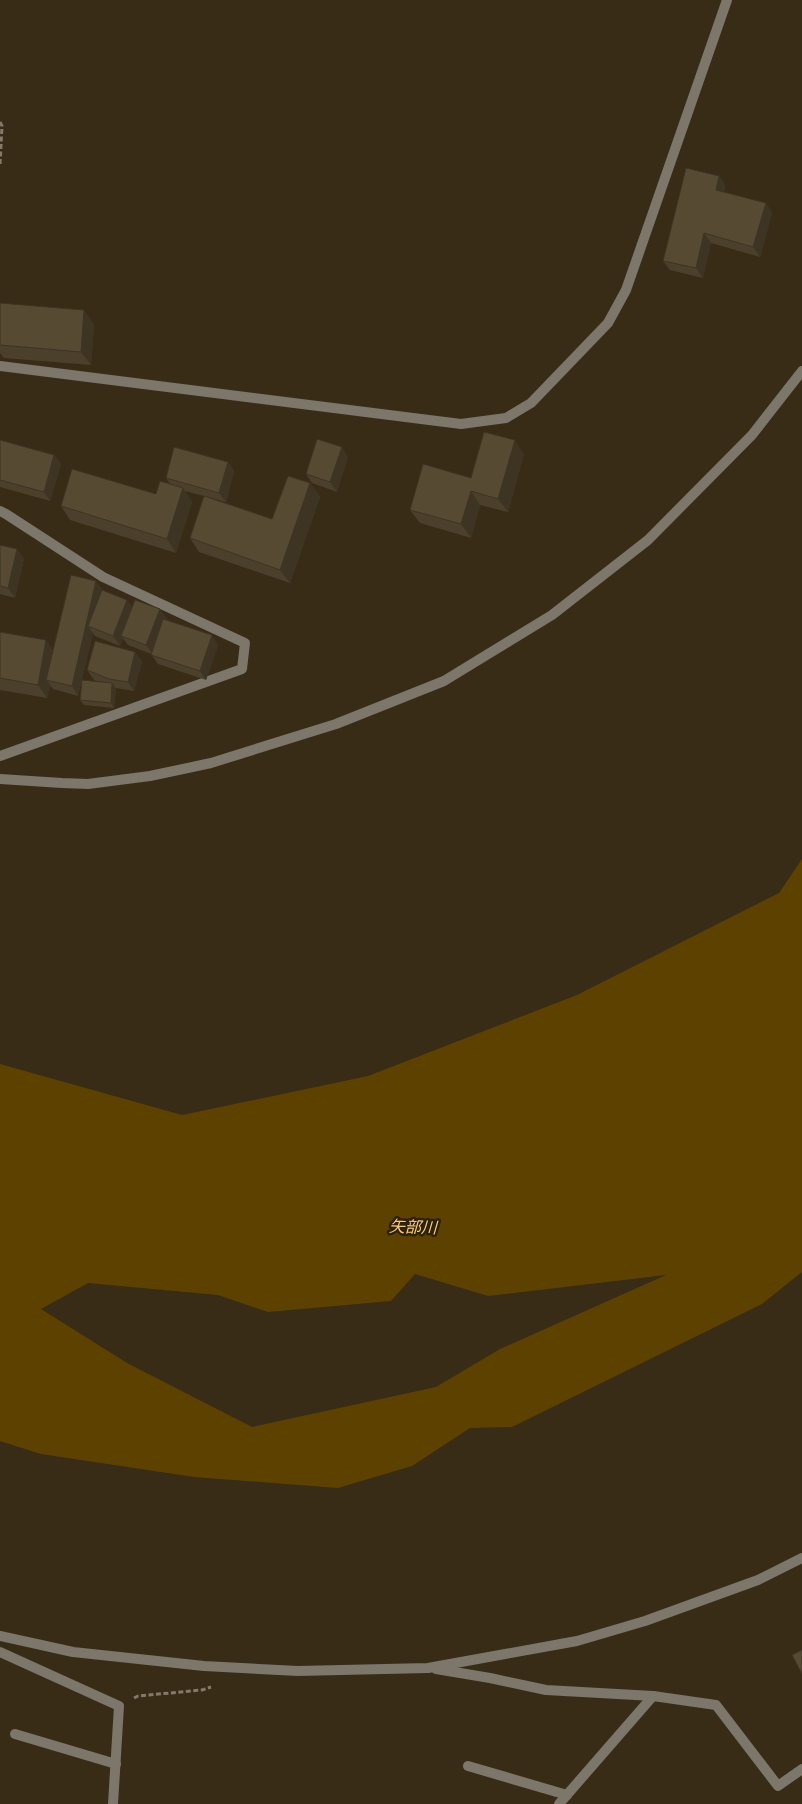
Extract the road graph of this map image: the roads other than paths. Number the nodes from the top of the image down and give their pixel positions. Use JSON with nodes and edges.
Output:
{"nodes":[{"id":1,"x":727,"y":0,"type":"edge"},
{"id":2,"x":0,"y":366,"type":"edge"},
{"id":3,"x":802,"y":371,"type":"edge"},
{"id":4,"x":0,"y":512,"type":"edge"},
{"id":5,"x":0,"y":756,"type":"edge"},
{"id":6,"x":0,"y":778,"type":"edge"},
{"id":7,"x":802,"y":1558,"type":"edge"},
{"id":8,"x":0,"y":1636,"type":"edge"},
{"id":9,"x":0,"y":1652,"type":"edge"},
{"id":10,"x":428,"y":1668,"type":"junction"},
{"id":11,"x":653,"y":1696,"type":"junction"},
{"id":12,"x":15,"y":1734,"type":"dead end"},
{"id":13,"x":116,"y":1764,"type":"junction"},
{"id":14,"x":468,"y":1766,"type":"dead end"},
{"id":15,"x":802,"y":1769,"type":"edge"},
{"id":16,"x":567,"y":1795,"type":"junction"},
{"id":17,"x":113,"y":1804,"type":"edge"},
{"id":18,"x":559,"y":1804,"type":"edge"}],
"edges":[{"from":1,"to":2,"type":"street"},
{"from":3,"to":6,"type":"street"},
{"from":4,"to":5,"type":"street"},
{"from":7,"to":10,"type":"street"},
{"from":8,"to":10,"type":"street"},
{"from":9,"to":13,"type":"street"},
{"from":10,"to":11,"type":"street"},
{"from":11,"to":15,"type":"street"},
{"from":11,"to":16,"type":"street"},
{"from":12,"to":13,"type":"street"},
{"from":13,"to":17,"type":"street"},
{"from":14,"to":16,"type":"street"},
{"from":16,"to":18,"type":"street"}]}
